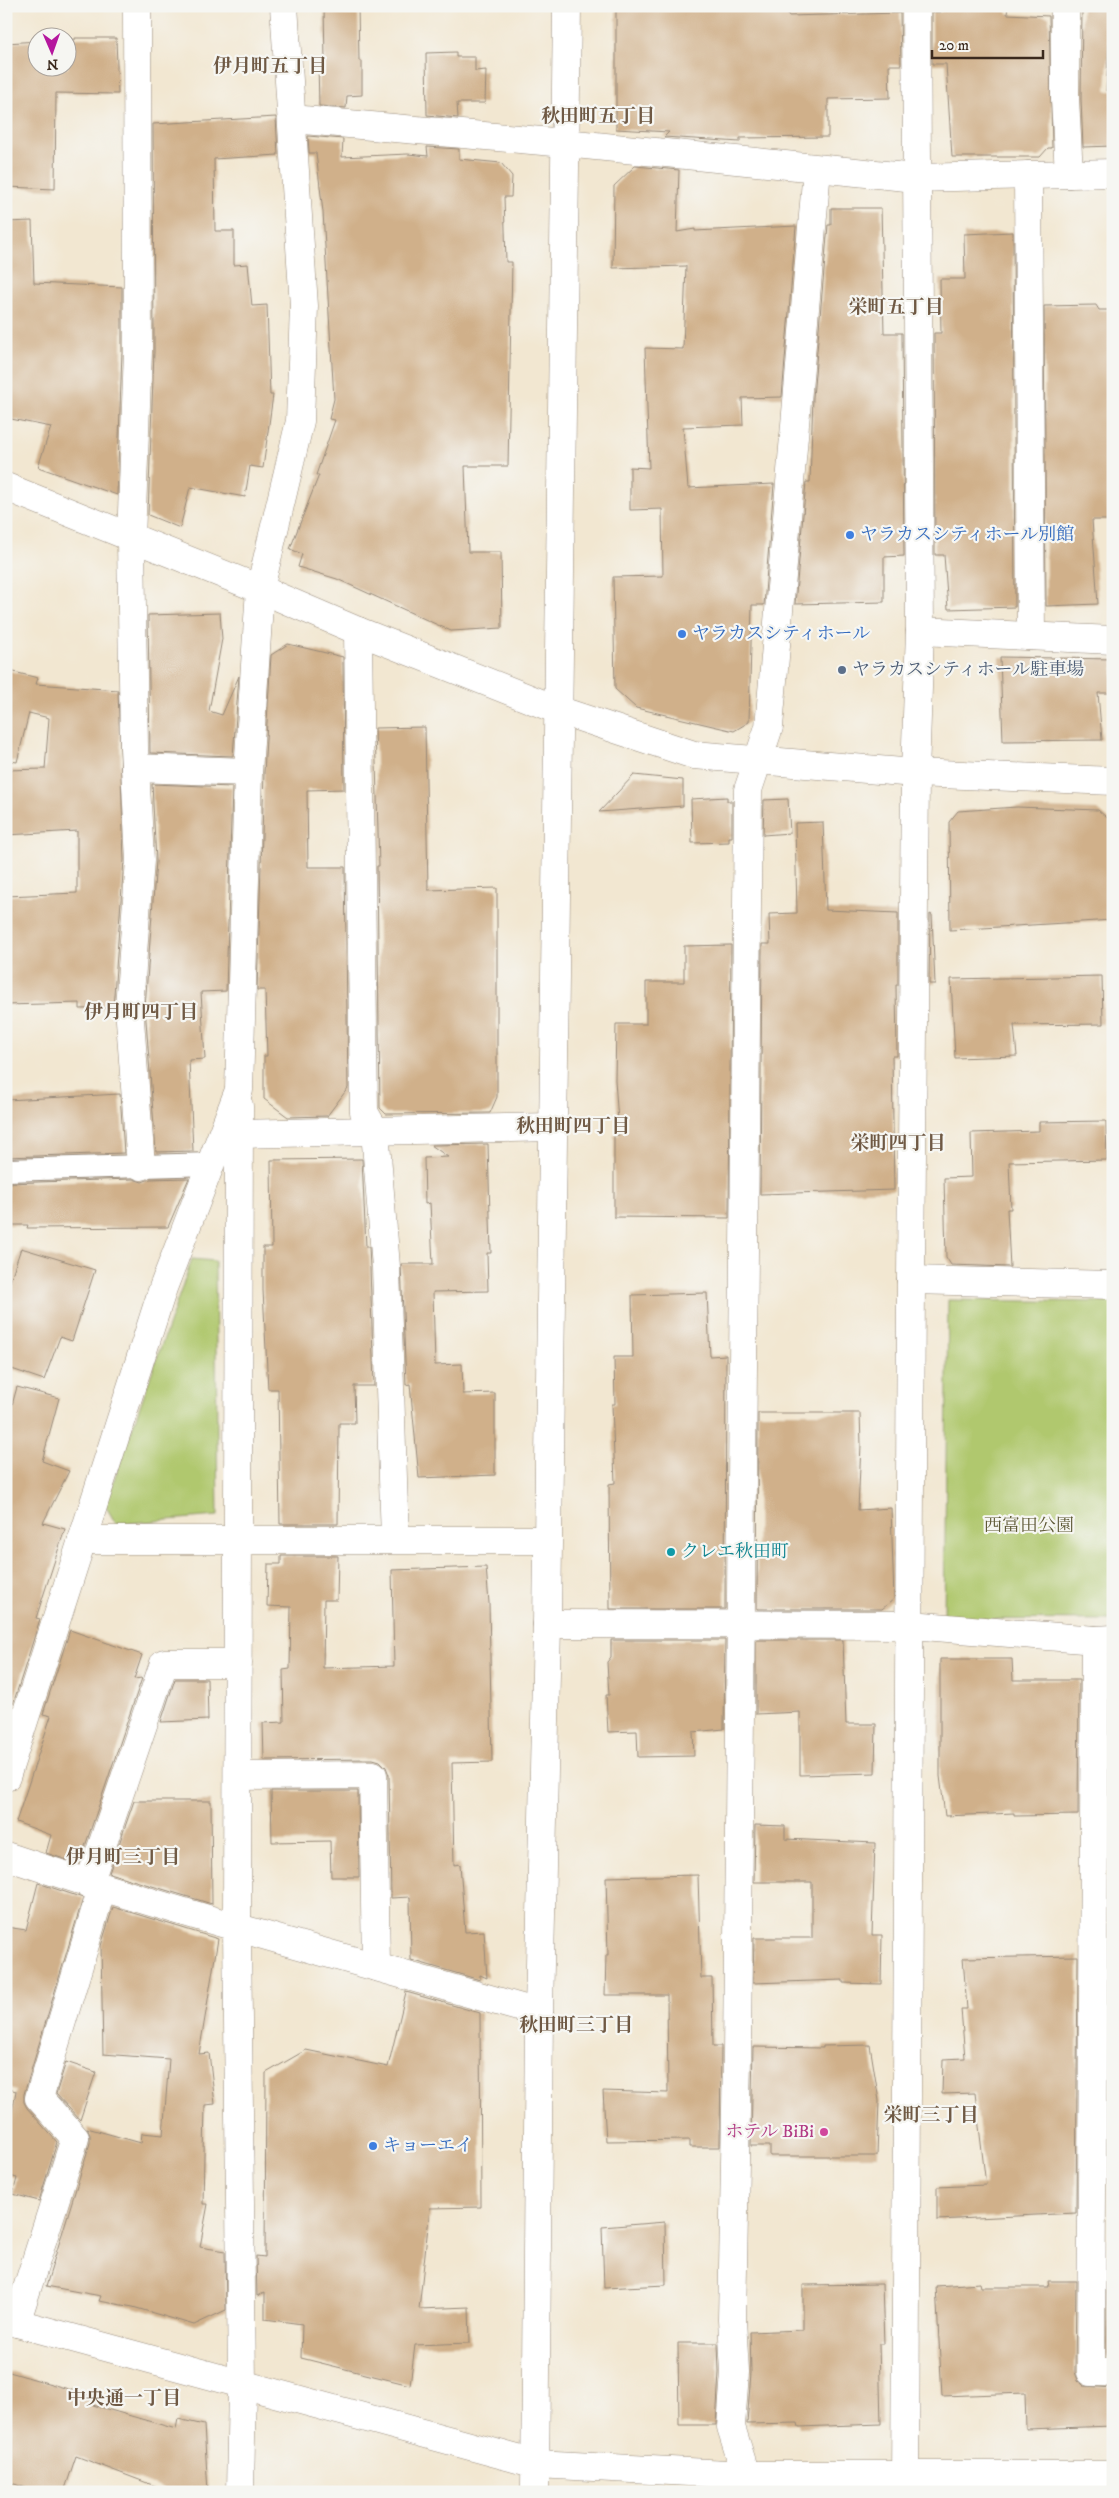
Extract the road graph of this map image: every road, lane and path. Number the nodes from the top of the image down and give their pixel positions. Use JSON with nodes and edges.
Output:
{"nodes":[{"id":1,"x":137,"y":6,"type":"edge"},
{"id":2,"x":284,"y":6,"type":"edge"},
{"id":3,"x":567,"y":6,"type":"edge"},
{"id":4,"x":916,"y":6,"type":"edge"},
{"id":5,"x":1066,"y":6,"type":"edge"},
{"id":6,"x":292,"y":119,"type":"junction"},
{"id":7,"x":565,"y":143,"type":"junction"},
{"id":8,"x":817,"y":169,"type":"junction"},
{"id":9,"x":1113,"y":173,"type":"edge"},
{"id":10,"x":1069,"y":174,"type":"junction"},
{"id":11,"x":1028,"y":175,"type":"junction"},
{"id":12,"x":916,"y":178,"type":"junction"},
{"id":13,"x":6,"y":487,"type":"edge"},
{"id":14,"x":130,"y":539,"type":"junction"},
{"id":15,"x":260,"y":589,"type":"junction"},
{"id":16,"x":358,"y":631,"type":"junction"},
{"id":17,"x":920,"y":631,"type":"junction"},
{"id":18,"x":1031,"y":636,"type":"junction"},
{"id":19,"x":1113,"y":640,"type":"edge"},
{"id":20,"x":558,"y":710,"type":"junction"},
{"id":21,"x":758,"y":760,"type":"junction"},
{"id":22,"x":135,"y":768,"type":"junction"},
{"id":23,"x":248,"y":772,"type":"junction"},
{"id":24,"x":915,"y":773,"type":"junction"},
{"id":25,"x":1113,"y":781,"type":"edge"},
{"id":26,"x":239,"y":1090,"type":"junction"},
{"id":27,"x":552,"y":1126,"type":"junction"},
{"id":28,"x":375,"y":1131,"type":"junction"},
{"id":29,"x":240,"y":1134,"type":"junction"},
{"id":30,"x":211,"y":1164,"type":"junction"},
{"id":31,"x":141,"y":1166,"type":"junction"},
{"id":32,"x":6,"y":1170,"type":"edge"},
{"id":33,"x":911,"y":1280,"type":"junction"},
{"id":34,"x":1113,"y":1285,"type":"edge"},
{"id":35,"x":395,"y":1539,"type":"junction"},
{"id":36,"x":82,"y":1540,"type":"junction"},
{"id":37,"x":239,"y":1540,"type":"junction"},
{"id":38,"x":547,"y":1540,"type":"junction"},
{"id":39,"x":547,"y":1624,"type":"junction"},
{"id":40,"x":910,"y":1625,"type":"junction"},
{"id":41,"x":742,"y":1626,"type":"junction"},
{"id":42,"x":1104,"y":1639,"type":"edge"},
{"id":43,"x":238,"y":1663,"type":"junction"},
{"id":44,"x":6,"y":1776,"type":"edge"},
{"id":45,"x":238,"y":1776,"type":"junction"},
{"id":46,"x":6,"y":1856,"type":"edge"},
{"id":47,"x":96,"y":1886,"type":"junction"},
{"id":48,"x":237,"y":1929,"type":"junction"},
{"id":49,"x":376,"y":1966,"type":"junction"},
{"id":50,"x":539,"y":2013,"type":"junction"},
{"id":51,"x":11,"y":2321,"type":"edge"},
{"id":52,"x":1113,"y":2372,"type":"edge"},
{"id":53,"x":242,"y":2385,"type":"junction"},
{"id":54,"x":536,"y":2464,"type":"junction"},
{"id":55,"x":1101,"y":2480,"type":"edge"},
{"id":56,"x":746,"y":2483,"type":"edge"},
{"id":57,"x":905,"y":2483,"type":"edge"},
{"id":58,"x":240,"y":2492,"type":"edge"},
{"id":59,"x":536,"y":2492,"type":"edge"}],
"edges":[{"from":1,"to":14,"type":"street"},
{"from":2,"to":6,"type":"street"},
{"from":3,"to":7,"type":"street"},
{"from":4,"to":12,"type":"street"},
{"from":5,"to":10,"type":"street"},
{"from":6,"to":7,"type":"street"},
{"from":6,"to":15,"type":"street"},
{"from":7,"to":8,"type":"street"},
{"from":7,"to":20,"type":"street"},
{"from":8,"to":12,"type":"street"},
{"from":8,"to":21,"type":"street"},
{"from":9,"to":10,"type":"street"},
{"from":10,"to":11,"type":"street"},
{"from":11,"to":12,"type":"street"},
{"from":11,"to":18,"type":"street"},
{"from":12,"to":17,"type":"street"},
{"from":13,"to":14,"type":"street"},
{"from":14,"to":15,"type":"street"},
{"from":14,"to":22,"type":"street"},
{"from":15,"to":16,"type":"street"},
{"from":15,"to":23,"type":"street"},
{"from":16,"to":20,"type":"street"},
{"from":16,"to":28,"type":"street"},
{"from":17,"to":18,"type":"street"},
{"from":17,"to":24,"type":"street"},
{"from":18,"to":19,"type":"street"},
{"from":20,"to":21,"type":"street"},
{"from":20,"to":27,"type":"street"},
{"from":21,"to":24,"type":"street"},
{"from":21,"to":41,"type":"street"},
{"from":22,"to":23,"type":"street"},
{"from":22,"to":31,"type":"street"},
{"from":23,"to":26,"type":"street"},
{"from":24,"to":25,"type":"street"},
{"from":24,"to":33,"type":"street"},
{"from":26,"to":29,"type":"street"},
{"from":26,"to":30,"type":"street"},
{"from":27,"to":28,"type":"street"},
{"from":27,"to":38,"type":"street"},
{"from":28,"to":29,"type":"street"},
{"from":28,"to":35,"type":"street"},
{"from":29,"to":37,"type":"street"},
{"from":30,"to":31,"type":"lane"},
{"from":30,"to":36,"type":"street"},
{"from":31,"to":32,"type":"lane"},
{"from":33,"to":34,"type":"street"},
{"from":33,"to":40,"type":"street"},
{"from":35,"to":37,"type":"street"},
{"from":35,"to":38,"type":"street"},
{"from":36,"to":37,"type":"street"},
{"from":36,"to":44,"type":"street"},
{"from":37,"to":43,"type":"street"},
{"from":38,"to":39,"type":"street"},
{"from":39,"to":41,"type":"street"},
{"from":39,"to":50,"type":"street"},
{"from":40,"to":41,"type":"street"},
{"from":40,"to":42,"type":"street"},
{"from":40,"to":57,"type":"street"},
{"from":41,"to":56,"type":"street"},
{"from":42,"to":52,"type":"street"},
{"from":43,"to":45,"type":"street"},
{"from":43,"to":47,"type":"street"},
{"from":45,"to":48,"type":"street"},
{"from":45,"to":49,"type":"street"},
{"from":46,"to":47,"type":"street"},
{"from":47,"to":48,"type":"street"},
{"from":47,"to":51,"type":"street"},
{"from":48,"to":49,"type":"street"},
{"from":48,"to":53,"type":"street"},
{"from":49,"to":50,"type":"street"},
{"from":50,"to":54,"type":"street"},
{"from":51,"to":53,"type":"street"},
{"from":53,"to":54,"type":"street"},
{"from":53,"to":58,"type":"street"},
{"from":54,"to":56,"type":"street"},
{"from":54,"to":59,"type":"street"},
{"from":55,"to":57,"type":"street"},
{"from":56,"to":57,"type":"street"}]}
